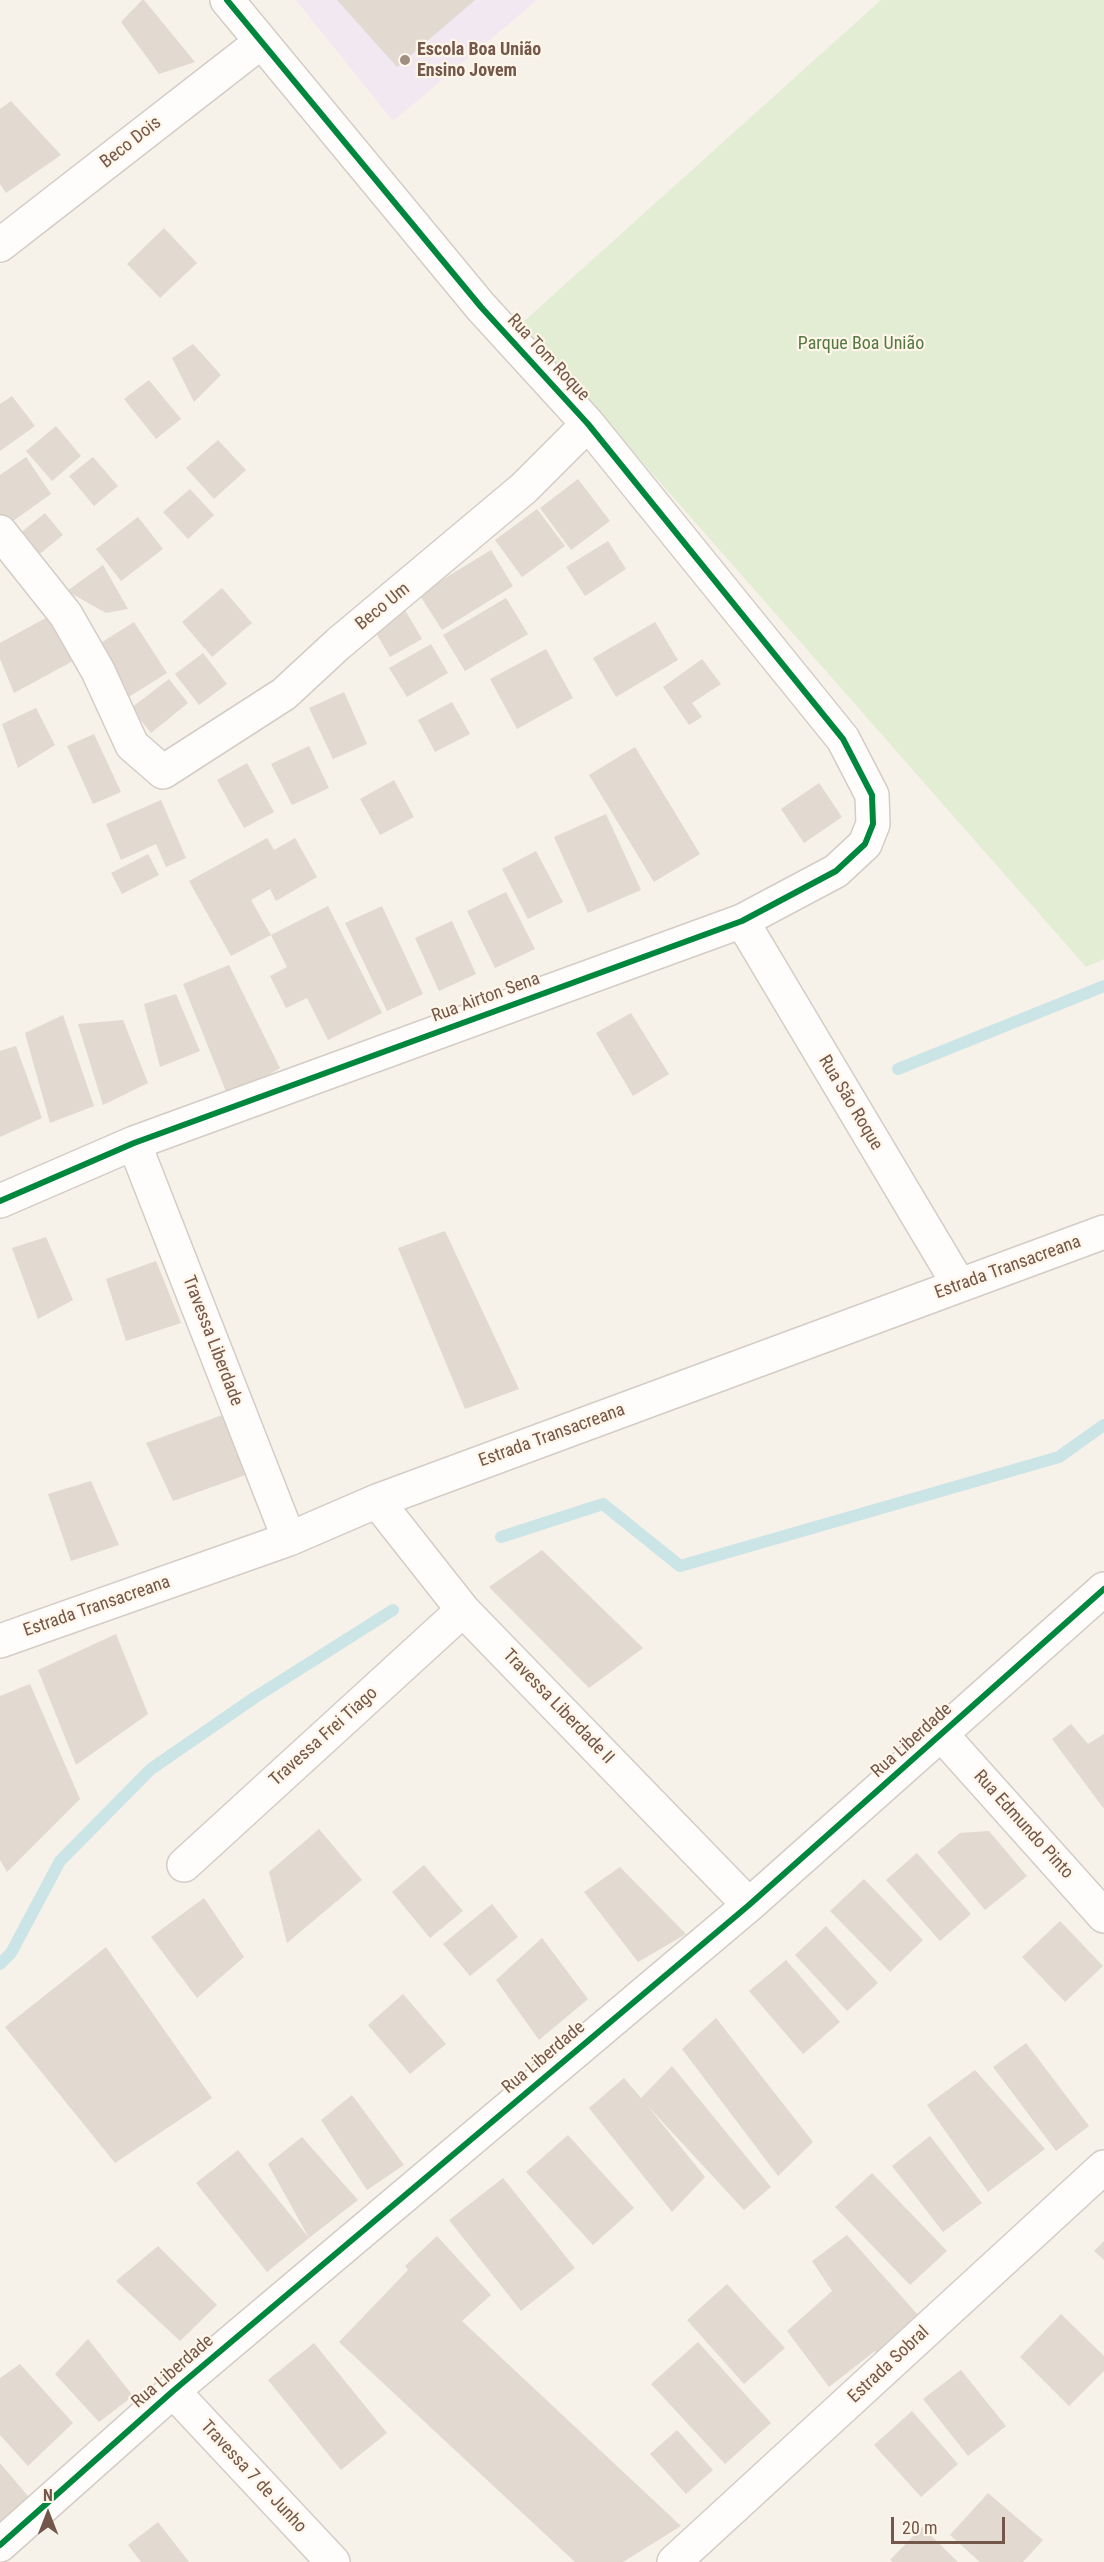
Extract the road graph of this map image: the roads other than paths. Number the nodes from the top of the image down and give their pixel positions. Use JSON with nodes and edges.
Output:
{"nodes":[{"id":1,"x":227,"y":0,"type":"edge"},
{"id":2,"x":261,"y":42,"type":"junction"},
{"id":3,"x":0,"y":245,"type":"edge"},
{"id":4,"x":588,"y":424,"type":"junction"},
{"id":5,"x":0,"y":532,"type":"edge"},
{"id":6,"x":843,"y":739,"type":"joint"},
{"id":7,"x":742,"y":921,"type":"junction"},
{"id":8,"x":134,"y":1143,"type":"junction"},
{"id":9,"x":0,"y":1201,"type":"edge"},
{"id":10,"x":1104,"y":1232,"type":"edge"},
{"id":11,"x":959,"y":1285,"type":"junction"},
{"id":12,"x":377,"y":1501,"type":"junction"},
{"id":13,"x":289,"y":1539,"type":"junction"},
{"id":14,"x":1104,"y":1589,"type":"edge"},
{"id":15,"x":463,"y":1610,"type":"junction"},
{"id":16,"x":0,"y":1641,"type":"edge"},
{"id":17,"x":942,"y":1735,"type":"junction"},
{"id":18,"x":184,"y":1865,"type":"dead end"},
{"id":19,"x":749,"y":1905,"type":"junction"},
{"id":20,"x":1104,"y":1916,"type":"edge"},
{"id":21,"x":1104,"y":2168,"type":"edge"},
{"id":22,"x":172,"y":2391,"type":"junction"},
{"id":23,"x":0,"y":2545,"type":"edge"},
{"id":24,"x":333,"y":2562,"type":"edge"},
{"id":25,"x":674,"y":2562,"type":"edge"}],
"edges":[{"from":1,"to":2,"type":"street","name":"Rua Tom Roque"},
{"from":2,"to":3,"type":"street","name":"Beco Dois"},
{"from":2,"to":4,"type":"street","name":"Rua Tom Roque"},
{"from":4,"to":5,"type":"street","name":"Beco Um"},
{"from":4,"to":6,"type":"street","name":"Rua Tom Roque"},
{"from":6,"to":7,"type":"street","name":"Rua Airton Sena"},
{"from":7,"to":8,"type":"street","name":"Rua Airton Sena"},
{"from":7,"to":11,"type":"street","name":"Rua São Roque"},
{"from":8,"to":9,"type":"street","name":"Rua Airton Sena"},
{"from":8,"to":13,"type":"street","name":"Travessa Liberdade"},
{"from":10,"to":11,"type":"street","name":"Estrada Transacreana"},
{"from":11,"to":12,"type":"street","name":"Estrada Transacreana"},
{"from":12,"to":13,"type":"street","name":"Estrada Transacreana"},
{"from":12,"to":15,"type":"street","name":"Travessa Liberdade II"},
{"from":13,"to":16,"type":"street","name":"Estrada Transacreana"},
{"from":14,"to":17,"type":"street","name":"Rua Liberdade"},
{"from":15,"to":18,"type":"street","name":"Travessa Frei Tiago"},
{"from":15,"to":19,"type":"street","name":"Travessa Liberdade II"},
{"from":17,"to":19,"type":"street","name":"Rua Liberdade"},
{"from":17,"to":20,"type":"street","name":"Rua Edmundo Pinto"},
{"from":19,"to":22,"type":"street","name":"Rua Liberdade"},
{"from":21,"to":25,"type":"street","name":"Estrada Sobral"},
{"from":22,"to":23,"type":"street","name":"Rua Liberdade"},
{"from":22,"to":24,"type":"street","name":"Travessa 7 de Junho"}]}
